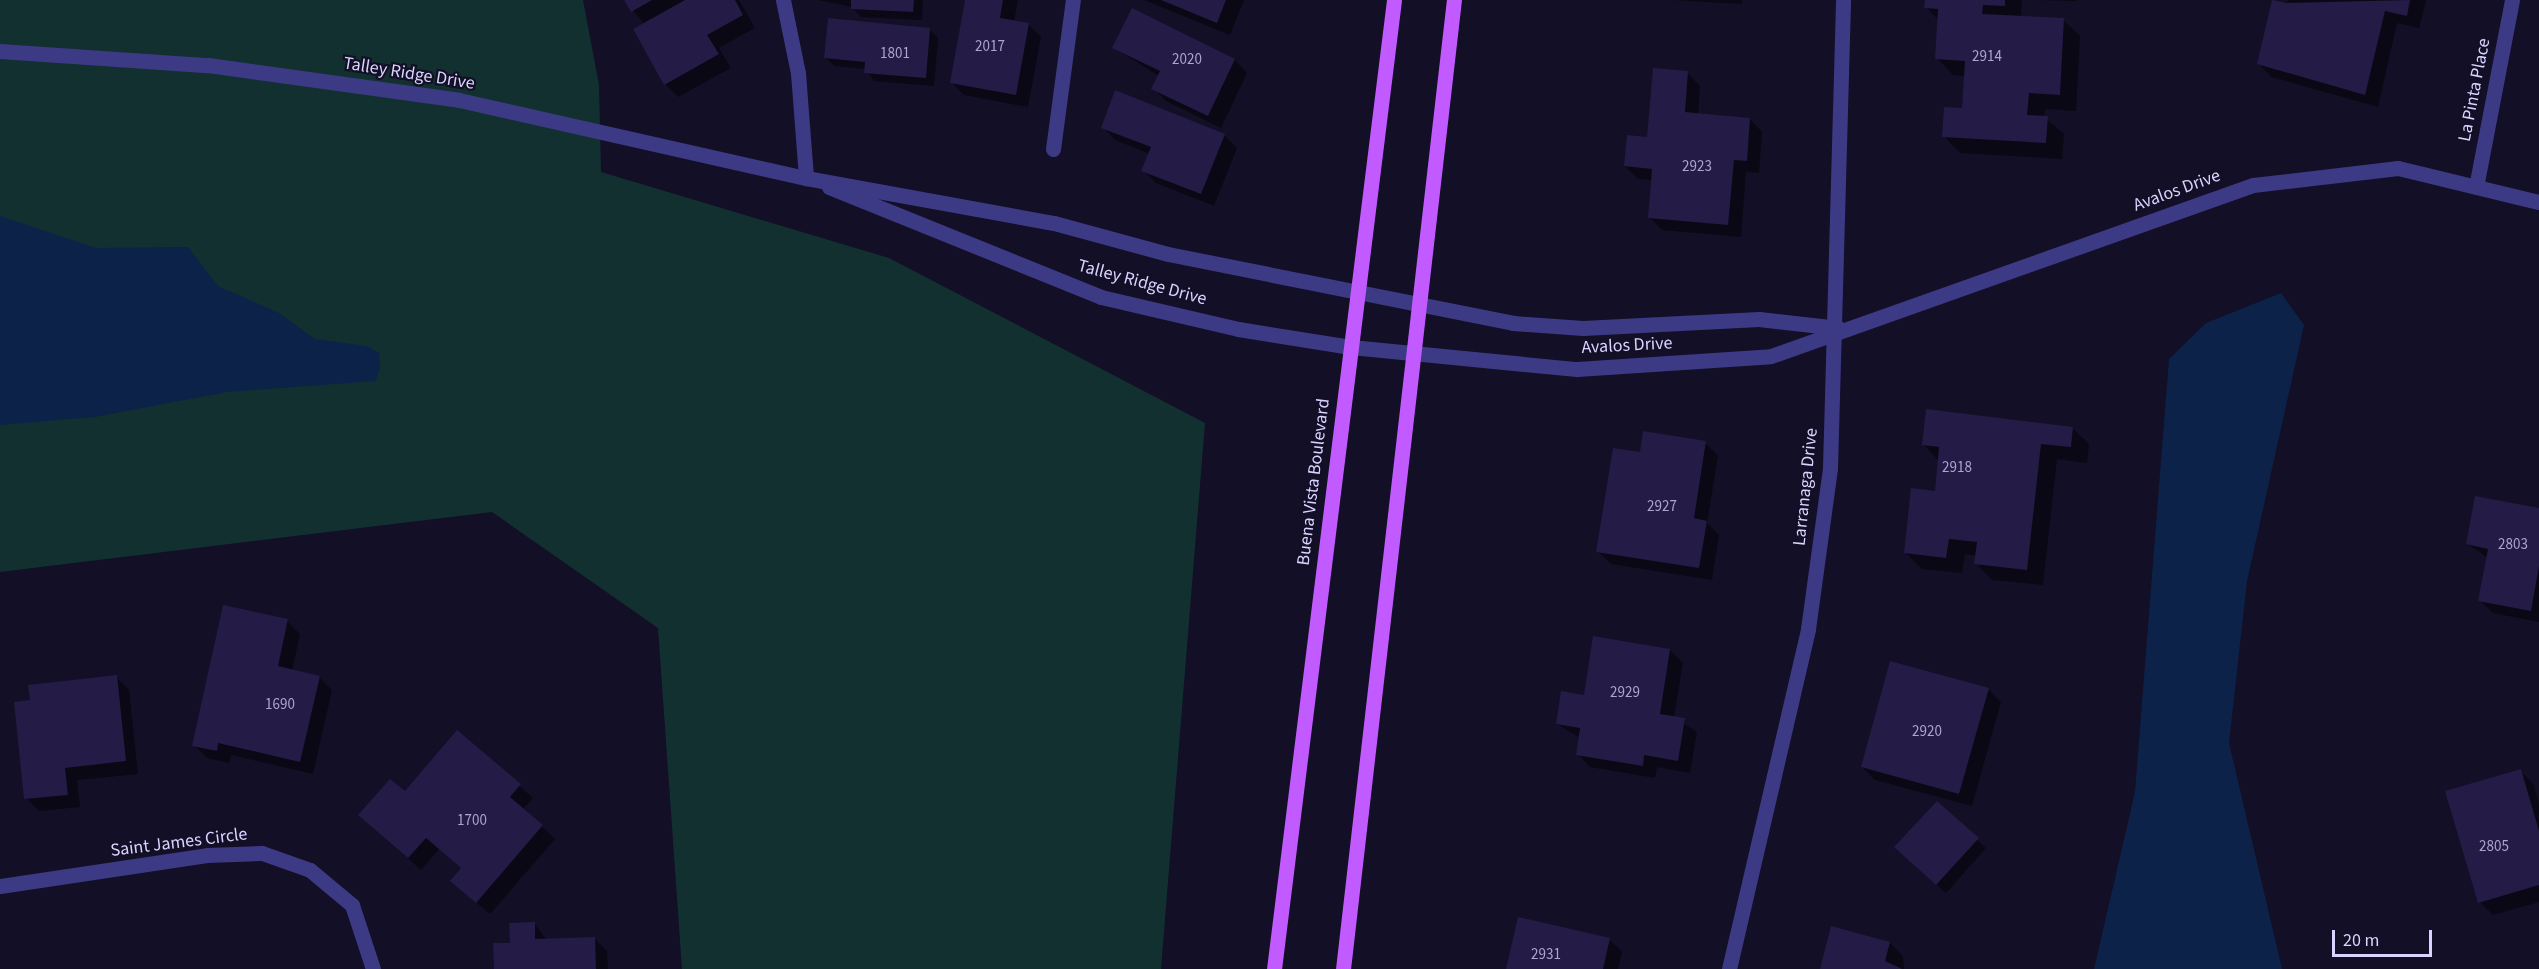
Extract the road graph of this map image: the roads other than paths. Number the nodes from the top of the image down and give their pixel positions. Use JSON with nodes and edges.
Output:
{"nodes":[{"id":1,"x":783,"y":0,"type":"edge"},
{"id":2,"x":1072,"y":0,"type":"edge"},
{"id":3,"x":1394,"y":0,"type":"edge"},
{"id":4,"x":1454,"y":0,"type":"edge"},
{"id":5,"x":1844,"y":0,"type":"edge"},
{"id":6,"x":2512,"y":0,"type":"edge"},
{"id":7,"x":0,"y":51,"type":"edge"},
{"id":8,"x":1053,"y":149,"type":"dead end"},
{"id":9,"x":806,"y":178,"type":"junction"},
{"id":10,"x":2476,"y":187,"type":"junction"},
{"id":11,"x":2539,"y":202,"type":"edge"},
{"id":12,"x":1357,"y":294,"type":"junction"},
{"id":13,"x":1419,"y":302,"type":"junction"},
{"id":14,"x":1838,"y":328,"type":"junction"},
{"id":15,"x":1350,"y":347,"type":"junction"},
{"id":16,"x":1413,"y":355,"type":"junction"},
{"id":17,"x":0,"y":886,"type":"edge"},
{"id":18,"x":373,"y":969,"type":"edge"},
{"id":19,"x":1274,"y":969,"type":"edge"},
{"id":20,"x":1343,"y":969,"type":"edge"},
{"id":21,"x":1729,"y":969,"type":"edge"}],
"edges":[{"from":1,"to":9,"type":"street"},
{"from":2,"to":8,"type":"street"},
{"from":3,"to":12,"type":"main road","name":"Buena Vista Boulevard"},
{"from":4,"to":13,"type":"main road"},
{"from":5,"to":14,"type":"street","name":"Larranaga Drive"},
{"from":6,"to":10,"type":"street","name":"La Pinta Place"},
{"from":7,"to":9,"type":"street","name":"Talley Ridge Drive"},
{"from":9,"to":12,"type":"street","name":"Talley Ridge Drive"},
{"from":9,"to":15,"type":"street","name":"Talley Ridge Drive"},
{"from":10,"to":11,"type":"street","name":"Avalos Drive"},
{"from":10,"to":14,"type":"street","name":"Avalos Drive"},
{"from":12,"to":13,"type":"street","name":"Talley Ridge Drive"},
{"from":12,"to":15,"type":"main road","name":"Buena Vista Boulevard"},
{"from":13,"to":14,"type":"street","name":"Avalos Drive"},
{"from":13,"to":16,"type":"main road"},
{"from":14,"to":16,"type":"street","name":"Avalos Drive"},
{"from":14,"to":21,"type":"street","name":"Larranaga Drive"},
{"from":15,"to":16,"type":"street","name":"Talley Ridge Drive"},
{"from":15,"to":19,"type":"main road","name":"Buena Vista Boulevard"},
{"from":16,"to":20,"type":"main road"},
{"from":17,"to":18,"type":"street","name":"Saint James Circle"}]}
